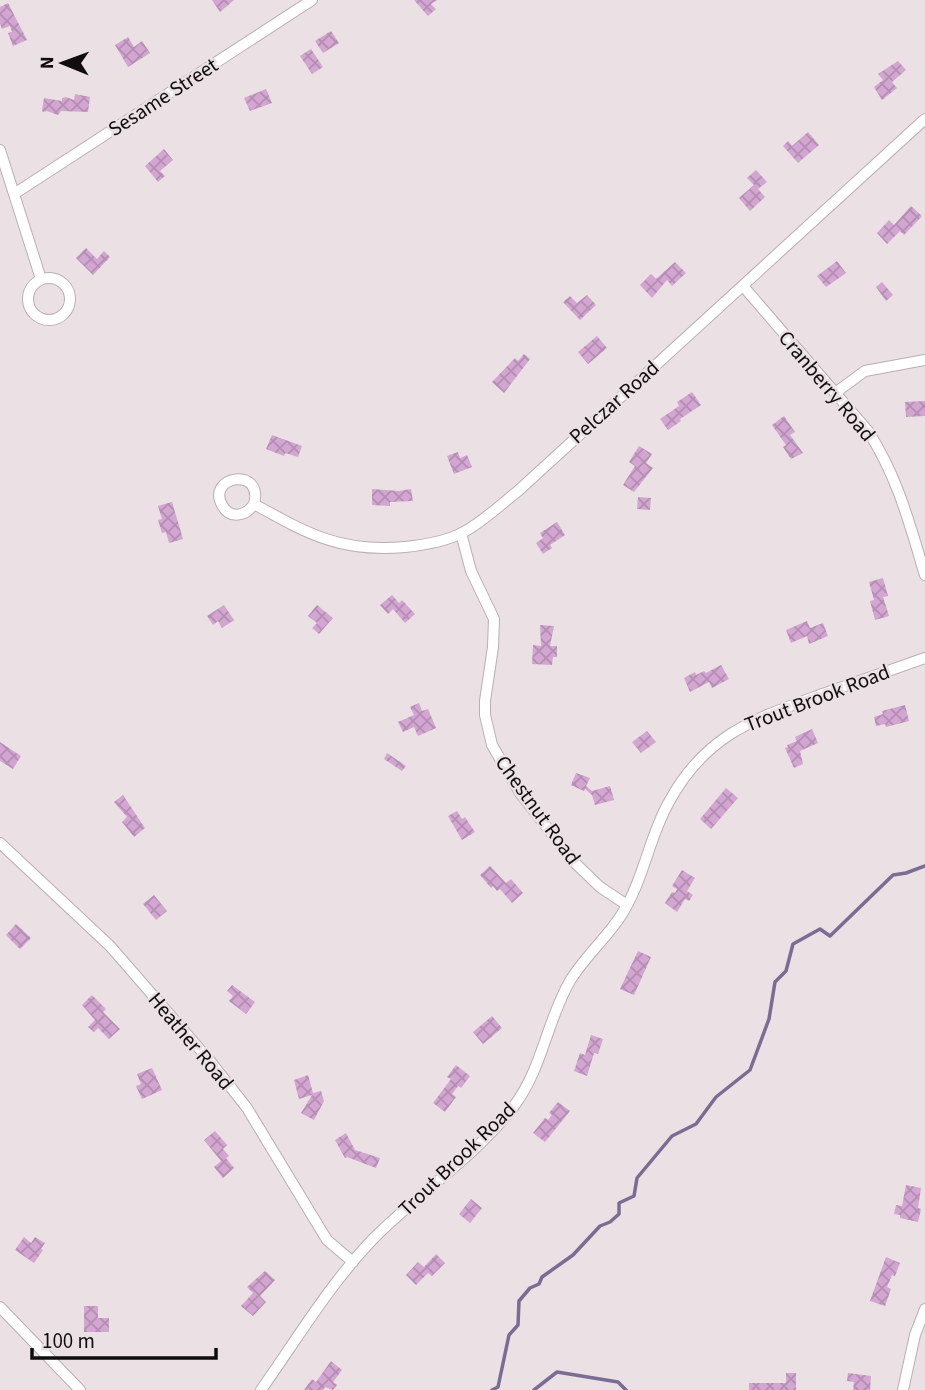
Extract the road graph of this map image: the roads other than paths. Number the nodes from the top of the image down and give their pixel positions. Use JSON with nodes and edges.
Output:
{"nodes":[{"id":1,"x":312,"y":0,"type":"edge"},
{"id":2,"x":925,"y":120,"type":"edge"},
{"id":3,"x":0,"y":150,"type":"edge"},
{"id":4,"x":14,"y":194,"type":"junction"},
{"id":5,"x":41,"y":279,"type":"junction"},
{"id":6,"x":743,"y":286,"type":"junction"},
{"id":7,"x":925,"y":360,"type":"edge"},
{"id":8,"x":835,"y":393,"type":"junction"},
{"id":9,"x":254,"y":504,"type":"dead end"},
{"id":10,"x":461,"y":533,"type":"junction"},
{"id":11,"x":925,"y":575,"type":"edge"},
{"id":12,"x":925,"y":658,"type":"edge"},
{"id":13,"x":0,"y":843,"type":"edge"},
{"id":14,"x":627,"y":905,"type":"junction"},
{"id":15,"x":353,"y":1262,"type":"junction"},
{"id":16,"x":0,"y":1307,"type":"edge"},
{"id":17,"x":925,"y":1309,"type":"edge"},
{"id":18,"x":80,"y":1390,"type":"edge"},
{"id":19,"x":261,"y":1390,"type":"edge"},
{"id":20,"x":904,"y":1390,"type":"edge"}],
"edges":[{"from":1,"to":4,"type":"street","name":"Sesame Street"},
{"from":2,"to":6,"type":"street","name":"Pelczar Road"},
{"from":3,"to":4,"type":"street"},
{"from":4,"to":5,"type":"street"},
{"from":5,"to":5,"type":"street"},
{"from":6,"to":8,"type":"street","name":"Cranberry Road"},
{"from":6,"to":10,"type":"street","name":"Pelczar Road"},
{"from":7,"to":8,"type":"street"},
{"from":8,"to":11,"type":"street","name":"Cranberry Road"},
{"from":9,"to":10,"type":"street","name":"Pelczar Road"},
{"from":10,"to":14,"type":"street","name":"Chestnut Road"},
{"from":12,"to":14,"type":"street","name":"Trout Brook Road"},
{"from":13,"to":15,"type":"street","name":"Heather Road"},
{"from":14,"to":15,"type":"street","name":"Trout Brook Road"},
{"from":15,"to":19,"type":"street","name":"Trout Brook Road"},
{"from":16,"to":18,"type":"street"},
{"from":17,"to":20,"type":"street"}]}
